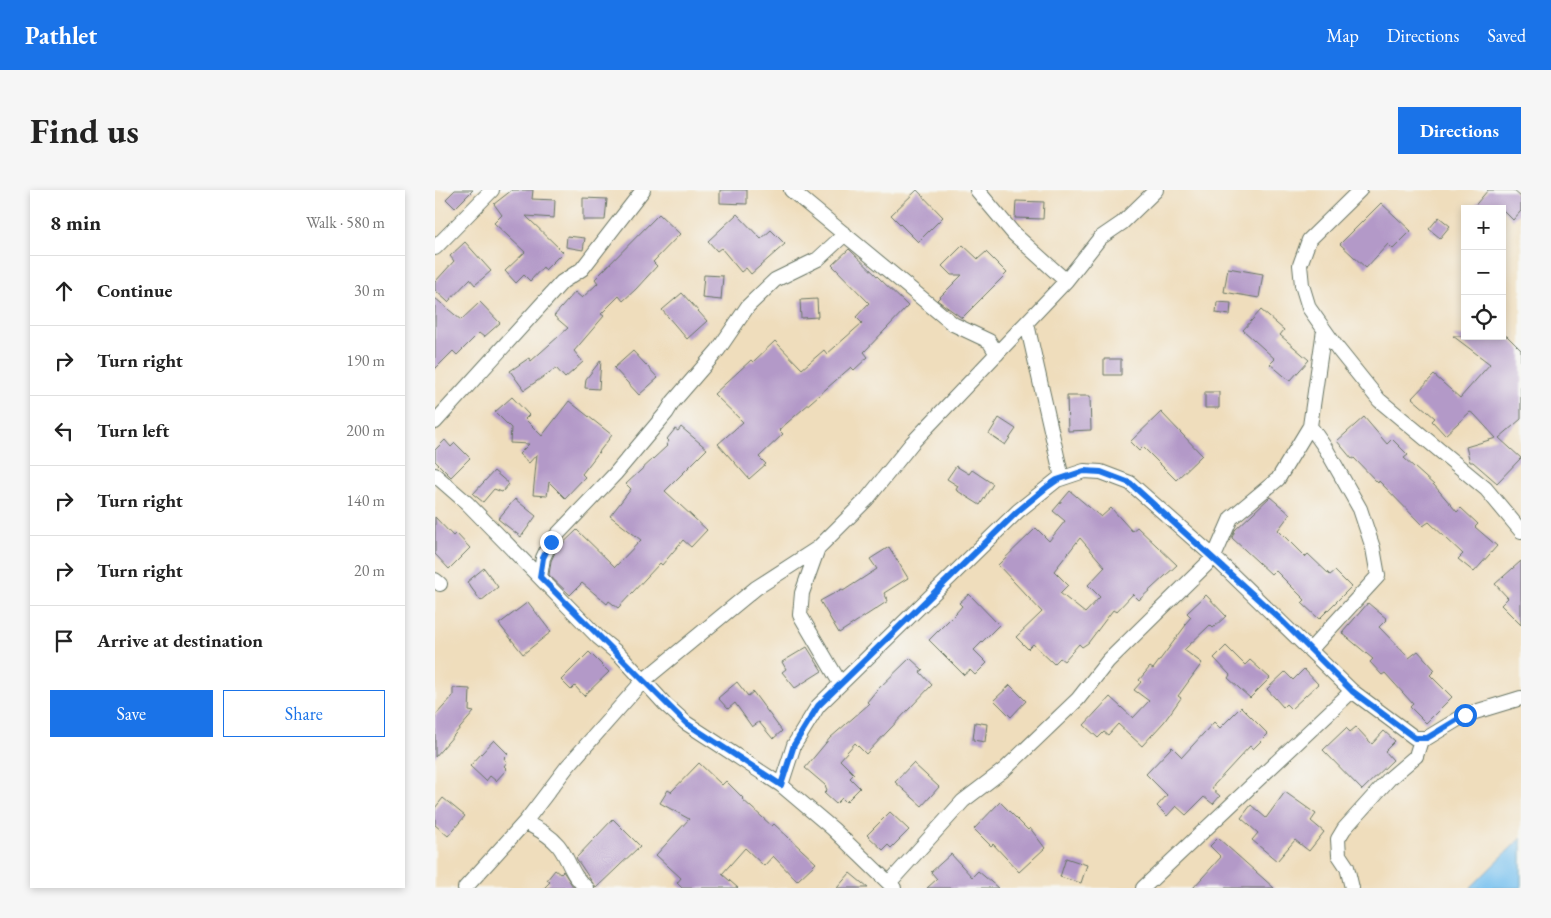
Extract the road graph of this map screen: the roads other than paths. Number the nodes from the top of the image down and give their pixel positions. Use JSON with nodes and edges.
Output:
{"nodes":[{"id":1,"x":492,"y":190,"type":"edge"},
{"id":2,"x":643,"y":190,"type":"edge"},
{"id":3,"x":791,"y":190,"type":"edge"},
{"id":4,"x":977,"y":190,"type":"edge"},
{"id":5,"x":1156,"y":190,"type":"edge"},
{"id":6,"x":1360,"y":190,"type":"edge"},
{"id":7,"x":845,"y":234,"type":"junction"},
{"id":8,"x":435,"y":248,"type":"edge"},
{"id":9,"x":1066,"y":281,"type":"junction"},
{"id":10,"x":1027,"y":324,"type":"junction"},
{"id":11,"x":1324,"y":330,"type":"junction"},
{"id":12,"x":997,"y":354,"type":"junction"},
{"id":13,"x":435,"y":422,"type":"edge"},
{"id":14,"x":1310,"y":426,"type":"junction"},
{"id":15,"x":435,"y":475,"type":"edge"},
{"id":16,"x":1062,"y":478,"type":"junction"},
{"id":17,"x":1521,"y":531,"type":"edge"},
{"id":18,"x":818,"y":548,"type":"junction"},
{"id":19,"x":1214,"y":557,"type":"junction"},
{"id":20,"x":540,"y":577,"type":"junction"},
{"id":21,"x":1311,"y":649,"type":"junction"},
{"id":22,"x":643,"y":681,"type":"junction"},
{"id":23,"x":840,"y":683,"type":"junction"},
{"id":24,"x":1352,"y":691,"type":"junction"},
{"id":25,"x":1521,"y":698,"type":"edge"},
{"id":26,"x":1421,"y":740,"type":"junction"},
{"id":27,"x":781,"y":785,"type":"junction"},
{"id":28,"x":525,"y":822,"type":"junction"},
{"id":29,"x":891,"y":886,"type":"edge"},
{"id":30,"x":465,"y":888,"type":"edge"},
{"id":31,"x":587,"y":888,"type":"edge"},
{"id":32,"x":1143,"y":888,"type":"edge"},
{"id":33,"x":1352,"y":888,"type":"edge"}],
"edges":[{"from":1,"to":8,"type":"street"},
{"from":2,"to":13,"type":"street"},
{"from":3,"to":7,"type":"street"},
{"from":4,"to":9,"type":"street"},
{"from":5,"to":9,"type":"street"},
{"from":6,"to":11,"type":"street"},
{"from":7,"to":12,"type":"street"},
{"from":7,"to":20,"type":"street"},
{"from":9,"to":10,"type":"street"},
{"from":10,"to":12,"type":"street"},
{"from":10,"to":16,"type":"street"},
{"from":11,"to":14,"type":"street"},
{"from":11,"to":17,"type":"street"},
{"from":12,"to":18,"type":"street"},
{"from":14,"to":19,"type":"street"},
{"from":14,"to":21,"type":"street"},
{"from":15,"to":20,"type":"street"},
{"from":16,"to":19,"type":"street"},
{"from":16,"to":23,"type":"street"},
{"from":18,"to":22,"type":"street"},
{"from":18,"to":23,"type":"street"},
{"from":19,"to":21,"type":"street"},
{"from":19,"to":29,"type":"street"},
{"from":20,"to":22,"type":"street"},
{"from":21,"to":24,"type":"street"},
{"from":22,"to":27,"type":"street"},
{"from":22,"to":28,"type":"street"},
{"from":23,"to":27,"type":"street"},
{"from":24,"to":26,"type":"street"},
{"from":24,"to":32,"type":"street"},
{"from":25,"to":26,"type":"street"},
{"from":26,"to":33,"type":"street"},
{"from":27,"to":29,"type":"street"},
{"from":28,"to":30,"type":"street"},
{"from":28,"to":31,"type":"street"}]}
